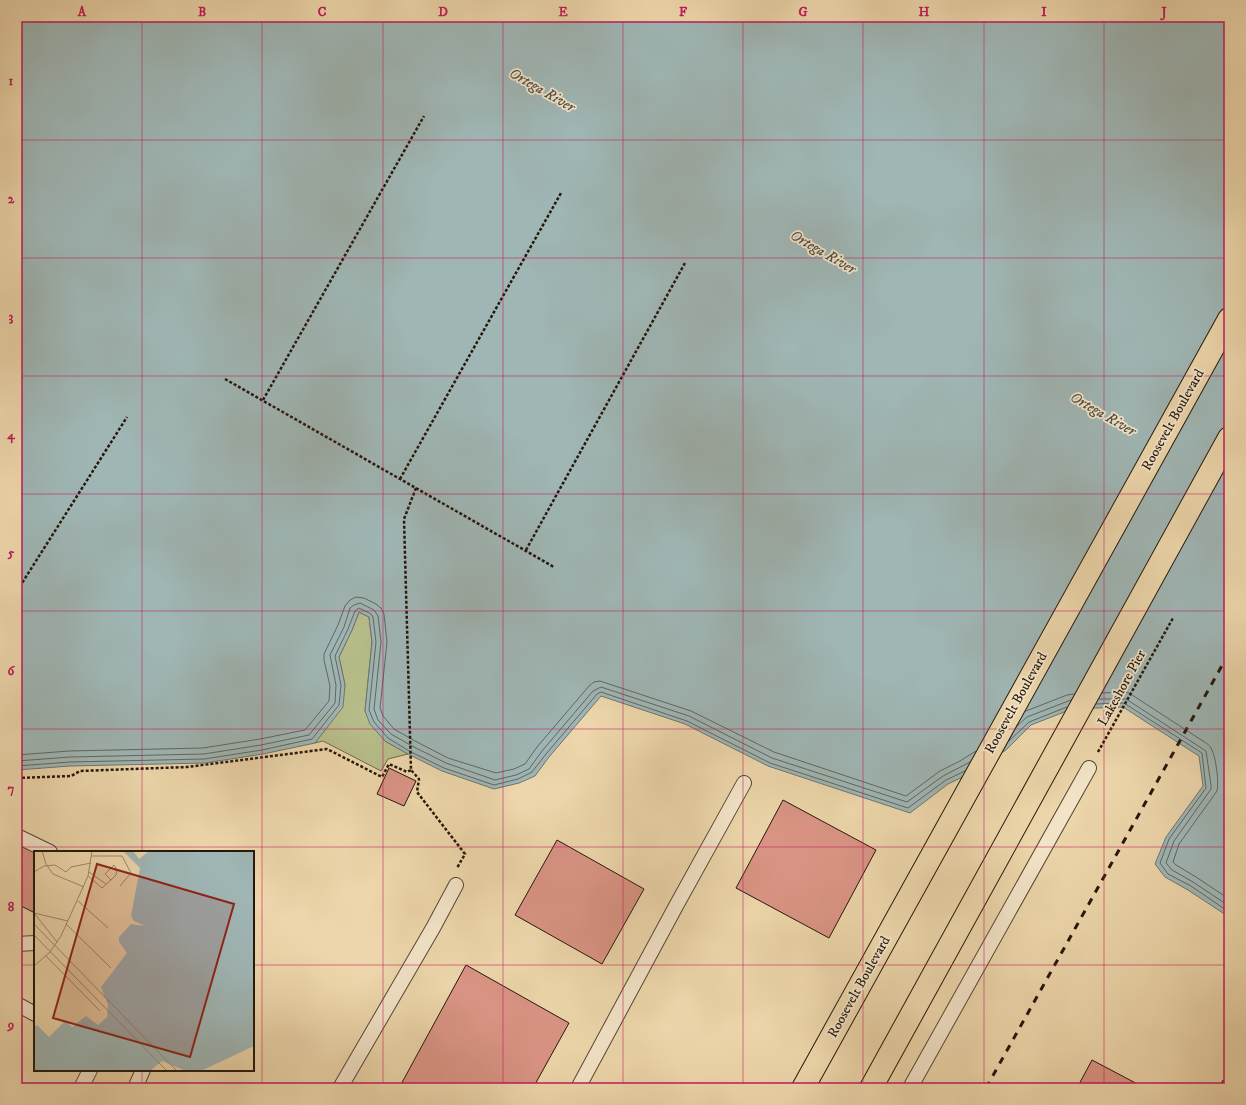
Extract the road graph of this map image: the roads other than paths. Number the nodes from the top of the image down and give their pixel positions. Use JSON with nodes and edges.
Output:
{"nodes":[{"id":1,"x":1229,"y":319,"type":"edge"},
{"id":2,"x":1229,"y":438,"type":"edge"},
{"id":3,"x":1089,"y":768,"type":"road end"},
{"id":4,"x":744,"y":783,"type":"dead end"},
{"id":5,"x":17,"y":836,"type":"edge"},
{"id":6,"x":48,"y":851,"type":"edge"},
{"id":7,"x":456,"y":885,"type":"dead end"},
{"id":8,"x":34,"y":943,"type":"edge"},
{"id":9,"x":17,"y":944,"type":"edge"},
{"id":10,"x":17,"y":1004,"type":"edge"},
{"id":11,"x":34,"y":1013,"type":"edge"},
{"id":12,"x":90,"y":1071,"type":"edge"},
{"id":13,"x":143,"y":1071,"type":"edge"},
{"id":14,"x":81,"y":1088,"type":"edge"},
{"id":15,"x":135,"y":1088,"type":"edge"},
{"id":16,"x":340,"y":1088,"type":"edge"},
{"id":17,"x":578,"y":1088,"type":"edge"},
{"id":18,"x":803,"y":1088,"type":"edge"},
{"id":19,"x":871,"y":1088,"type":"edge"},
{"id":20,"x":910,"y":1088,"type":"edge"}],
"edges":[{"from":1,"to":18,"type":"highway","name":"Roosevelt Boulevard"},
{"from":2,"to":19,"type":"highway"},
{"from":3,"to":20,"type":"lane"},
{"from":4,"to":17,"type":"lane"},
{"from":5,"to":6,"type":"lane"},
{"from":7,"to":16,"type":"lane"},
{"from":8,"to":9,"type":"lane"},
{"from":10,"to":11,"type":"lane"},
{"from":12,"to":14,"type":"lane"},
{"from":13,"to":15,"type":"lane"}]}
